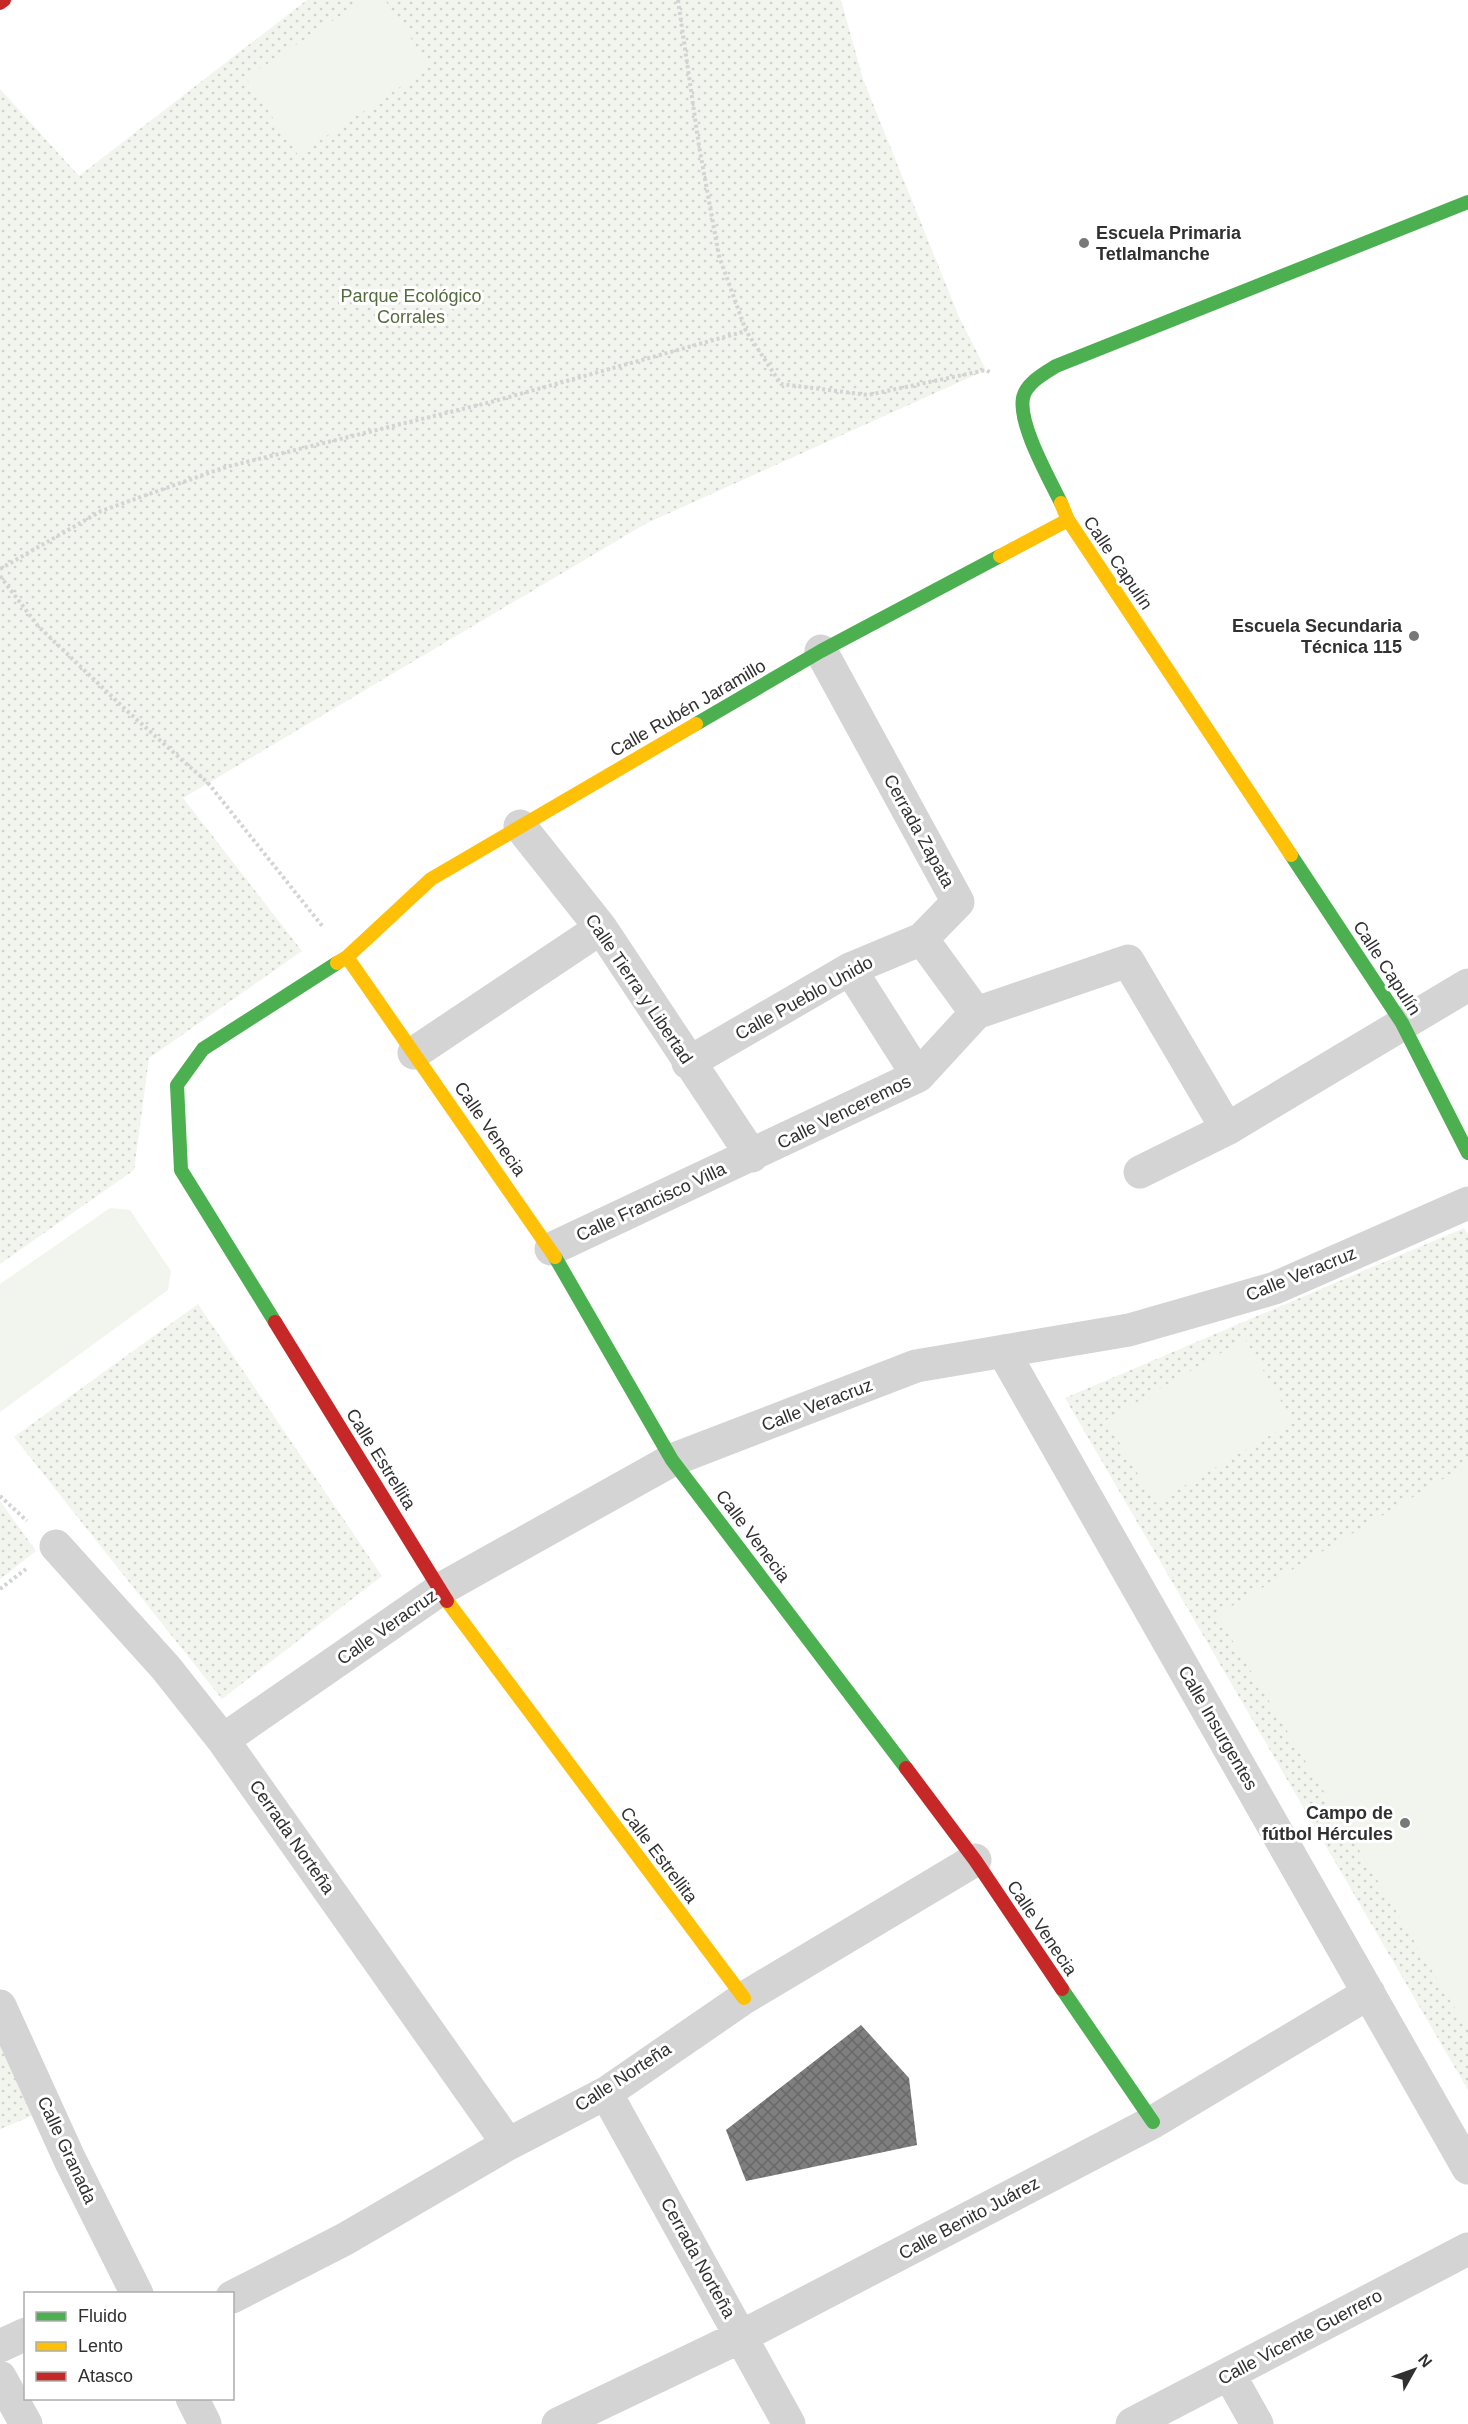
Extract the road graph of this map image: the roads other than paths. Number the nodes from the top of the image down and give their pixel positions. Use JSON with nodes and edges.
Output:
{"nodes":[{"id":1,"x":3,"y":0,"type":"edge"},
{"id":2,"x":0,"y":3,"type":"edge"},
{"id":3,"x":1468,"y":202,"type":"edge"},
{"id":4,"x":1068,"y":520,"type":"junction"},
{"id":5,"x":822,"y":651,"type":"junction"},
{"id":6,"x":520,"y":826,"type":"junction"},
{"id":7,"x":601,"y":928,"type":"junction"},
{"id":8,"x":922,"y":939,"type":"junction"},
{"id":9,"x":347,"y":957,"type":"junction"},
{"id":10,"x":850,"y":969,"type":"junction"},
{"id":11,"x":1468,"y":985,"type":"edge"},
{"id":12,"x":976,"y":1013,"type":"junction"},
{"id":13,"x":1402,"y":1023,"type":"junction"},
{"id":14,"x":414,"y":1053,"type":"junction"},
{"id":15,"x":688,"y":1063,"type":"junction"},
{"id":16,"x":918,"y":1076,"type":"junction"},
{"id":17,"x":1227,"y":1129,"type":"junction"},
{"id":18,"x":1468,"y":1153,"type":"edge"},
{"id":19,"x":752,"y":1156,"type":"junction"},
{"id":20,"x":1140,"y":1172,"type":"dead end"},
{"id":21,"x":1468,"y":1203,"type":"edge"},
{"id":22,"x":551,"y":1249,"type":"junction"},
{"id":23,"x":1003,"y":1351,"type":"junction"},
{"id":24,"x":672,"y":1460,"type":"junction"},
{"id":25,"x":56,"y":1546,"type":"dead end"},
{"id":26,"x":441,"y":1589,"type":"junction"},
{"id":27,"x":223,"y":1740,"type":"junction"},
{"id":28,"x":975,"y":1860,"type":"junction"},
{"id":29,"x":1369,"y":1993,"type":"junction"},
{"id":30,"x":744,"y":1998,"type":"junction"},
{"id":31,"x":0,"y":2006,"type":"edge"},
{"id":32,"x":606,"y":2093,"type":"junction"},
{"id":33,"x":1153,"y":2122,"type":"junction"},
{"id":34,"x":508,"y":2144,"type":"junction"},
{"id":35,"x":1468,"y":2168,"type":"edge"},
{"id":36,"x":1468,"y":2249,"type":"edge"},
{"id":37,"x":136,"y":2292,"type":"edge"},
{"id":38,"x":234,"y":2296,"type":"edge"},
{"id":39,"x":24,"y":2335,"type":"edge"},
{"id":40,"x":742,"y":2336,"type":"junction"},
{"id":41,"x":0,"y":2346,"type":"edge"},
{"id":42,"x":1229,"y":2374,"type":"junction"},
{"id":43,"x":0,"y":2377,"type":"edge"},
{"id":44,"x":193,"y":2400,"type":"edge"},
{"id":45,"x":26,"y":2424,"type":"edge"},
{"id":46,"x":205,"y":2424,"type":"edge"},
{"id":47,"x":558,"y":2424,"type":"edge"},
{"id":48,"x":789,"y":2424,"type":"edge"},
{"id":49,"x":1132,"y":2424,"type":"edge"},
{"id":50,"x":1257,"y":2424,"type":"edge"}],
"edges":[{"from":1,"to":2,"type":"street"},
{"from":3,"to":4,"type":"street","name":"Calle Capulín"},
{"from":4,"to":5,"type":"street","name":"Calle Rubén Jaramillo"},
{"from":4,"to":13,"type":"street","name":"Calle Capulín"},
{"from":5,"to":6,"type":"street","name":"Calle Rubén Jaramillo"},
{"from":5,"to":8,"type":"street","name":"Cerrada Zapata"},
{"from":6,"to":7,"type":"street","name":"Calle Tierra y Libertad"},
{"from":6,"to":9,"type":"street","name":"Calle Rubén Jaramillo"},
{"from":7,"to":14,"type":"street"},
{"from":7,"to":15,"type":"street","name":"Calle Tierra y Libertad"},
{"from":8,"to":10,"type":"street","name":"Calle Pueblo Unido"},
{"from":8,"to":12,"type":"street"},
{"from":9,"to":14,"type":"street","name":"Calle Venecia"},
{"from":9,"to":26,"type":"street","name":"Calle Estrellita"},
{"from":10,"to":15,"type":"street","name":"Calle Pueblo Unido"},
{"from":10,"to":16,"type":"street","name":"Calle Venceremos"},
{"from":11,"to":13,"type":"street"},
{"from":12,"to":16,"type":"street"},
{"from":12,"to":17,"type":"street"},
{"from":13,"to":17,"type":"street"},
{"from":13,"to":18,"type":"street","name":"Calle Capulín"},
{"from":14,"to":22,"type":"street","name":"Calle Venecia"},
{"from":15,"to":19,"type":"street","name":"Calle Tierra y Libertad"},
{"from":16,"to":19,"type":"street","name":"Calle Venceremos"},
{"from":17,"to":20,"type":"street"},
{"from":19,"to":22,"type":"street","name":"Calle Francisco Villa"},
{"from":21,"to":23,"type":"street","name":"Calle Veracruz"},
{"from":22,"to":24,"type":"street","name":"Calle Venecia"},
{"from":23,"to":24,"type":"street","name":"Calle Veracruz"},
{"from":23,"to":29,"type":"street","name":"Calle Insurgentes"},
{"from":24,"to":26,"type":"street","name":"Calle Veracruz"},
{"from":24,"to":28,"type":"street","name":"Calle Venecia"},
{"from":25,"to":27,"type":"street","name":"Cerrada Norteña"},
{"from":26,"to":27,"type":"street","name":"Calle Veracruz"},
{"from":26,"to":30,"type":"street","name":"Calle Estrellita"},
{"from":27,"to":34,"type":"street","name":"Cerrada Norteña"},
{"from":28,"to":30,"type":"street","name":"Calle Norteña"},
{"from":28,"to":33,"type":"street","name":"Calle Venecia"},
{"from":29,"to":33,"type":"street","name":"Calle Benito Juárez"},
{"from":29,"to":35,"type":"street","name":"Calle Insurgentes"},
{"from":30,"to":32,"type":"street","name":"Calle Norteña"},
{"from":31,"to":37,"type":"street","name":"Calle Granada"},
{"from":32,"to":34,"type":"street","name":"Calle Norteña"},
{"from":32,"to":40,"type":"street","name":"Cerrada Norteña"},
{"from":33,"to":40,"type":"street","name":"Calle Benito Juárez"},
{"from":34,"to":38,"type":"street","name":"Calle Norteña"},
{"from":36,"to":42,"type":"street","name":"Calle Vicente Guerrero"},
{"from":39,"to":41,"type":"street"},
{"from":40,"to":47,"type":"street","name":"Calle Benito Juárez"},
{"from":40,"to":48,"type":"street","name":"Cerrada Norteña"},
{"from":42,"to":49,"type":"street","name":"Calle Vicente Guerrero"},
{"from":42,"to":50,"type":"street"},
{"from":43,"to":45,"type":"street"},
{"from":44,"to":46,"type":"street"}]}
